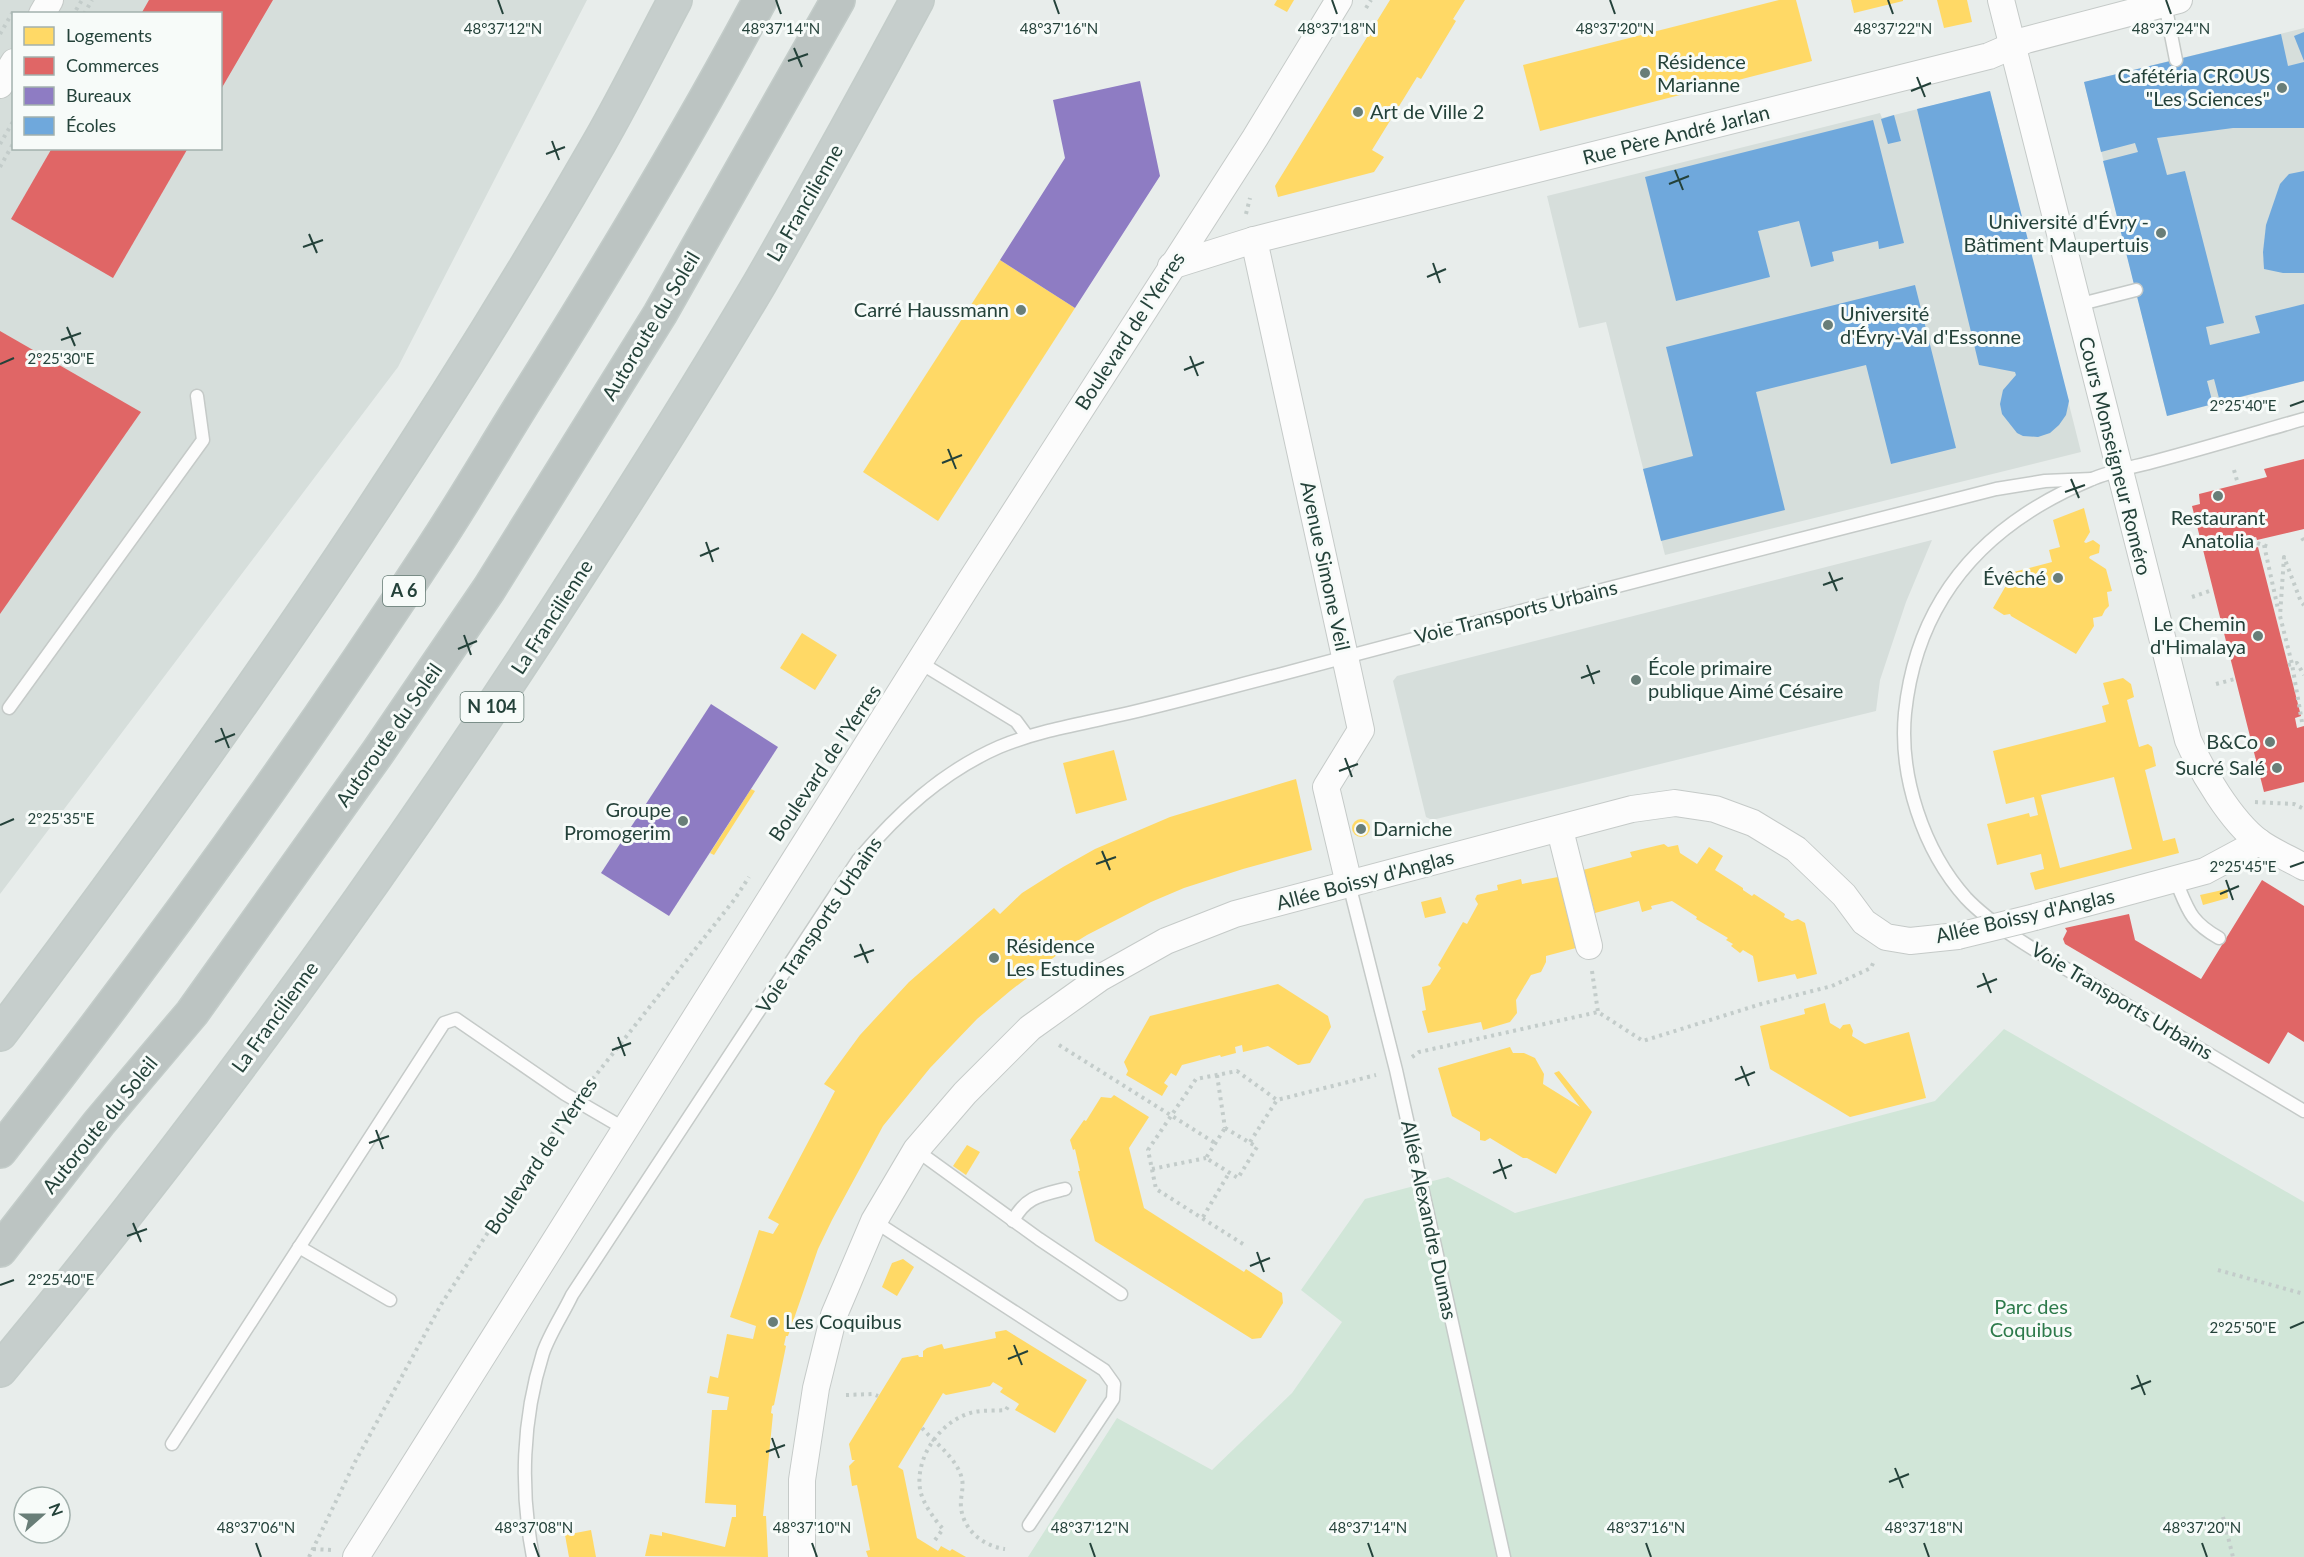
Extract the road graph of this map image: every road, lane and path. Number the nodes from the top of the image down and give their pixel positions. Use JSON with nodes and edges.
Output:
{"nodes":[{"id":1,"x":675,"y":0,"type":"edge"},
{"id":2,"x":760,"y":0,"type":"edge"},
{"id":3,"x":838,"y":0,"type":"edge"},
{"id":4,"x":917,"y":0,"type":"edge"},
{"id":5,"x":1339,"y":0,"type":"edge"},
{"id":6,"x":2001,"y":0,"type":"edge"},
{"id":7,"x":2172,"y":2,"type":"edge"},
{"id":8,"x":12,"y":14,"type":"edge"},
{"id":9,"x":0,"y":34,"type":"edge"},
{"id":10,"x":2012,"y":45,"type":"junction"},
{"id":11,"x":2176,"y":60,"type":"dead end"},
{"id":12,"x":12,"y":65,"type":"edge"},
{"id":13,"x":0,"y":85,"type":"edge"},
{"id":14,"x":12,"y":123,"type":"edge"},
{"id":15,"x":0,"y":144,"type":"edge"},
{"id":16,"x":12,"y":146,"type":"edge"},
{"id":17,"x":0,"y":167,"type":"edge"},
{"id":18,"x":1254,"y":240,"type":"junction"},
{"id":19,"x":1171,"y":266,"type":"junction"},
{"id":20,"x":2136,"y":290,"type":"dead end"},
{"id":21,"x":2077,"y":305,"type":"junction"},
{"id":22,"x":197,"y":396,"type":"dead end"},
{"id":23,"x":2304,"y":419,"type":"edge"},
{"id":24,"x":2234,"y":470,"type":"dead end"},
{"id":25,"x":2119,"y":471,"type":"junction"},
{"id":26,"x":2092,"y":479,"type":"junction"},
{"id":27,"x":2238,"y":484,"type":"dead end"},
{"id":28,"x":2253,"y":538,"type":"dead end"},
{"id":29,"x":2264,"y":545,"type":"junction"},
{"id":30,"x":2269,"y":547,"type":"dead end"},
{"id":31,"x":2212,"y":590,"type":"dead end"},
{"id":32,"x":2192,"y":597,"type":"dead end"},
{"id":33,"x":2304,"y":605,"type":"edge"},
{"id":34,"x":2280,"y":616,"type":"junction"},
{"id":35,"x":1345,"y":656,"type":"junction"},
{"id":36,"x":919,"y":662,"type":"junction"},
{"id":37,"x":2290,"y":665,"type":"junction"},
{"id":38,"x":2304,"y":675,"type":"edge"},
{"id":39,"x":2235,"y":679,"type":"dead end"},
{"id":40,"x":2216,"y":684,"type":"dead end"},
{"id":41,"x":9,"y":708,"type":"dead end"},
{"id":42,"x":2302,"y":722,"type":"dead end"},
{"id":43,"x":1027,"y":736,"type":"junction"},
{"id":44,"x":2247,"y":793,"type":"dead end"},
{"id":45,"x":2304,"y":809,"type":"edge"},
{"id":46,"x":1560,"y":830,"type":"junction"},
{"id":47,"x":2259,"y":842,"type":"junction"},
{"id":48,"x":2304,"y":867,"type":"edge"},
{"id":49,"x":754,"y":870,"type":"dead end"},
{"id":50,"x":2175,"y":879,"type":"junction"},
{"id":51,"x":1350,"y":884,"type":"junction"},
{"id":52,"x":1886,"y":937,"type":"junction"},
{"id":53,"x":2219,"y":938,"type":"dead end"},
{"id":54,"x":1589,"y":946,"type":"joint"},
{"id":55,"x":1761,"y":1004,"type":"dead end"},
{"id":56,"x":1598,"y":1012,"type":"dead end"},
{"id":57,"x":0,"y":1034,"type":"edge"},
{"id":58,"x":1059,"y":1045,"type":"dead end"},
{"id":59,"x":1217,"y":1075,"type":"dead end"},
{"id":60,"x":576,"y":1100,"type":"junction"},
{"id":61,"x":1277,"y":1100,"type":"dead end"},
{"id":62,"x":2304,"y":1111,"type":"edge"},
{"id":63,"x":1226,"y":1128,"type":"junction"},
{"id":64,"x":625,"y":1129,"type":"junction"},
{"id":65,"x":1250,"y":1142,"type":"junction"},
{"id":66,"x":1215,"y":1143,"type":"junction"},
{"id":67,"x":916,"y":1150,"type":"junction"},
{"id":68,"x":0,"y":1151,"type":"edge"},
{"id":69,"x":1206,"y":1158,"type":"junction"},
{"id":70,"x":1152,"y":1169,"type":"dead end"},
{"id":71,"x":1229,"y":1173,"type":"junction"},
{"id":72,"x":1065,"y":1189,"type":"dead end"},
{"id":73,"x":1203,"y":1217,"type":"dead end"},
{"id":74,"x":874,"y":1221,"type":"junction"},
{"id":75,"x":1013,"y":1221,"type":"junction"},
{"id":76,"x":299,"y":1247,"type":"junction"},
{"id":77,"x":0,"y":1250,"type":"edge"},
{"id":78,"x":2218,"y":1270,"type":"dead end"},
{"id":79,"x":1121,"y":1294,"type":"dead end"},
{"id":80,"x":2304,"y":1294,"type":"edge"},
{"id":81,"x":390,"y":1300,"type":"dead end"},
{"id":82,"x":0,"y":1370,"type":"edge"},
{"id":83,"x":846,"y":1395,"type":"dead end"},
{"id":84,"x":879,"y":1396,"type":"dead end"},
{"id":85,"x":1010,"y":1403,"type":"dead end"},
{"id":86,"x":922,"y":1428,"type":"dead end"},
{"id":87,"x":933,"y":1441,"type":"junction"},
{"id":88,"x":172,"y":1444,"type":"dead end"},
{"id":89,"x":2223,"y":1517,"type":"dead end"},
{"id":90,"x":1029,"y":1525,"type":"dead end"},
{"id":91,"x":935,"y":1540,"type":"dead end"},
{"id":92,"x":1005,"y":1549,"type":"dead end"},
{"id":93,"x":363,"y":1555,"type":"edge"},
{"id":94,"x":309,"y":1557,"type":"edge"},
{"id":95,"x":533,"y":1557,"type":"edge"},
{"id":96,"x":802,"y":1557,"type":"edge"},
{"id":97,"x":1504,"y":1557,"type":"edge"},
{"id":98,"x":2233,"y":1557,"type":"edge"}],
"edges":[{"from":1,"to":57,"type":"highway"},
{"from":2,"to":68,"type":"highway","number":"A 6"},
{"from":3,"to":77,"type":"highway","name":"Autoroute du Soleil"},
{"from":4,"to":82,"type":"highway","name":"La Francilienne","number":"N 104"},
{"from":5,"to":19,"type":"street","name":"Boulevard de l'Yerres"},
{"from":6,"to":10,"type":"street","name":"Cours Monseigneur Roméro"},
{"from":7,"to":10,"type":"street","name":"Rue Père André Jarlan"},
{"from":7,"to":11,"type":"lane"},
{"from":8,"to":9,"type":"path"},
{"from":10,"to":18,"type":"street","name":"Rue Père André Jarlan"},
{"from":10,"to":21,"type":"street","name":"Cours Monseigneur Roméro"},
{"from":12,"to":13,"type":"street"},
{"from":14,"to":15,"type":"path"},
{"from":16,"to":17,"type":"path"},
{"from":18,"to":19,"type":"street","name":"Rue Père André Jarlan"},
{"from":18,"to":35,"type":"street","name":"Avenue Simone Veil"},
{"from":19,"to":36,"type":"street","name":"Boulevard de l'Yerres"},
{"from":20,"to":21,"type":"lane"},
{"from":21,"to":25,"type":"street","name":"Cours Monseigneur Roméro"},
{"from":22,"to":41,"type":"lane"},
{"from":23,"to":25,"type":"lane"},
{"from":24,"to":27,"type":"path"},
{"from":25,"to":26,"type":"lane"},
{"from":25,"to":47,"type":"street","name":"Cours Monseigneur Roméro"},
{"from":26,"to":35,"type":"lane","name":"Voie Transports Urbains"},
{"from":26,"to":62,"type":"lane","name":"Voie Transports Urbains"},
{"from":28,"to":29,"type":"path"},
{"from":29,"to":30,"type":"path"},
{"from":29,"to":34,"type":"path"},
{"from":31,"to":32,"type":"path"},
{"from":33,"to":34,"type":"path"},
{"from":34,"to":37,"type":"path"},
{"from":35,"to":43,"type":"lane","name":"Voie Transports Urbains"},
{"from":35,"to":51,"type":"street","name":"Avenue Simone Veil"},
{"from":36,"to":43,"type":"lane"},
{"from":36,"to":64,"type":"street","name":"Boulevard de l'Yerres"},
{"from":37,"to":38,"type":"path"},
{"from":37,"to":42,"type":"path"},
{"from":39,"to":40,"type":"path"},
{"from":43,"to":95,"type":"lane","name":"Voie Transports Urbains"},
{"from":44,"to":45,"type":"path"},
{"from":46,"to":51,"type":"street","name":"Allée Boissy d'Anglas"},
{"from":46,"to":52,"type":"street","name":"Allée Boissy d'Anglas"},
{"from":46,"to":54,"type":"street"},
{"from":47,"to":48,"type":"street","name":"Cours Monseigneur Roméro"},
{"from":47,"to":50,"type":"street","name":"Allée Boissy d'Anglas"},
{"from":49,"to":60,"type":"path","name":"Boulevard de l'Yerres"},
{"from":50,"to":52,"type":"street","name":"Allée Boissy d'Anglas","bridge":true},
{"from":50,"to":53,"type":"lane"},
{"from":51,"to":67,"type":"street","name":"Allée Boissy d'Anglas"},
{"from":51,"to":97,"type":"lane","name":"Allée Alexandre Dumas"},
{"from":52,"to":55,"type":"path"},
{"from":54,"to":56,"type":"path"},
{"from":58,"to":66,"type":"path"},
{"from":59,"to":63,"type":"path"},
{"from":60,"to":64,"type":"lane"},
{"from":60,"to":76,"type":"lane"},
{"from":60,"to":94,"type":"path","name":"Boulevard de l'Yerres"},
{"from":61,"to":65,"type":"path"},
{"from":63,"to":65,"type":"path"},
{"from":63,"to":66,"type":"path"},
{"from":64,"to":93,"type":"street","name":"Boulevard de l'Yerres"},
{"from":65,"to":71,"type":"path"},
{"from":66,"to":69,"type":"path"},
{"from":67,"to":74,"type":"street","name":"Allée Boissy d'Anglas"},
{"from":67,"to":75,"type":"lane"},
{"from":69,"to":70,"type":"path"},
{"from":69,"to":71,"type":"path"},
{"from":71,"to":73,"type":"path"},
{"from":72,"to":75,"type":"lane"},
{"from":74,"to":90,"type":"lane"},
{"from":74,"to":96,"type":"street","name":"Allée Boissy d'Anglas"},
{"from":75,"to":79,"type":"lane"},
{"from":76,"to":81,"type":"lane"},
{"from":76,"to":88,"type":"lane"},
{"from":78,"to":80,"type":"path"},
{"from":83,"to":84,"type":"path"},
{"from":85,"to":87,"type":"path"},
{"from":86,"to":87,"type":"path"},
{"from":87,"to":91,"type":"path"},
{"from":87,"to":92,"type":"path"},
{"from":89,"to":98,"type":"path"}]}
